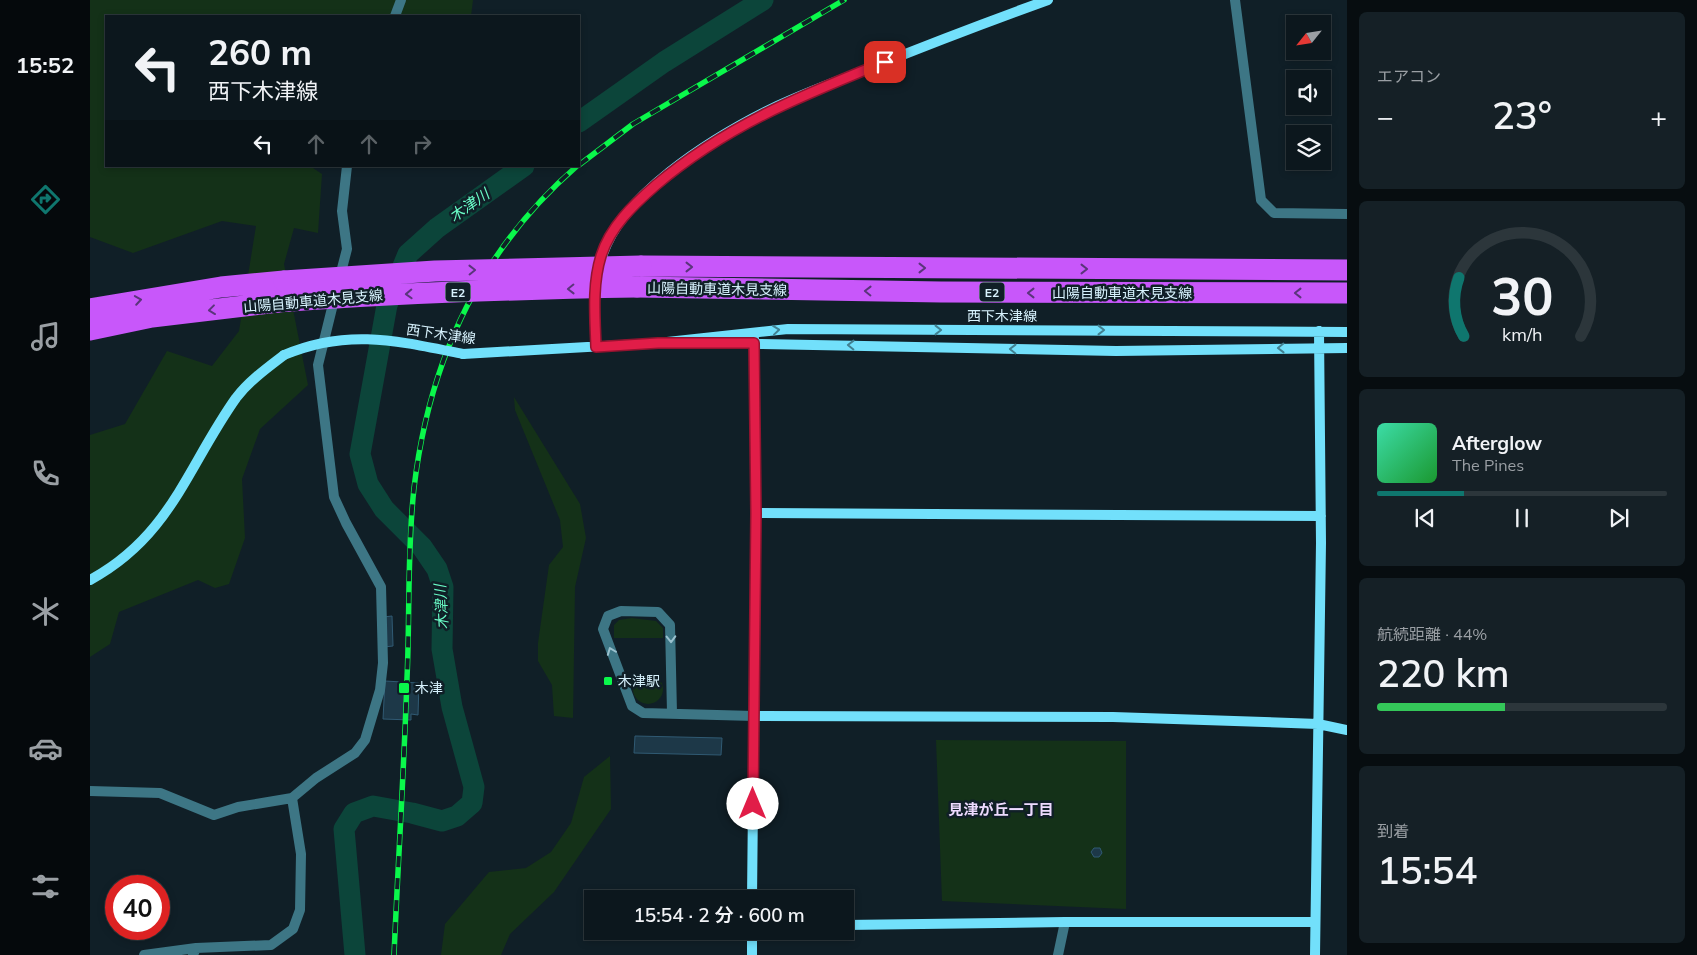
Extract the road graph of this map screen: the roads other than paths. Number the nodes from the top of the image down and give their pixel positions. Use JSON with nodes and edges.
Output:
{"nodes":[{"id":1,"x":401,"y":0,"type":"edge"},
{"id":2,"x":1048,"y":0,"type":"edge"},
{"id":3,"x":1234,"y":0,"type":"edge"},
{"id":4,"x":395,"y":15,"type":"edge"},
{"id":5,"x":347,"y":167,"type":"edge"},
{"id":6,"x":1347,"y":214,"type":"edge"},
{"id":7,"x":1347,"y":270,"type":"edge"},
{"id":8,"x":1347,"y":293,"type":"edge"},
{"id":9,"x":90,"y":308,"type":"edge"},
{"id":10,"x":90,"y":330,"type":"edge"},
{"id":11,"x":1320,"y":331,"type":"junction"},
{"id":12,"x":1347,"y":332,"type":"edge"},
{"id":13,"x":754,"y":338,"type":"junction"},
{"id":14,"x":596,"y":347,"type":"junction"},
{"id":15,"x":1320,"y":347,"type":"junction"},
{"id":16,"x":1347,"y":348,"type":"edge"},
{"id":17,"x":756,"y":513,"type":"junction"},
{"id":18,"x":1321,"y":516,"type":"junction"},
{"id":19,"x":90,"y":580,"type":"edge"},
{"id":20,"x":672,"y":713,"type":"junction"},
{"id":21,"x":754,"y":716,"type":"junction"},
{"id":22,"x":1318,"y":724,"type":"junction"},
{"id":23,"x":1347,"y":730,"type":"edge"},
{"id":24,"x":90,"y":791,"type":"edge"},
{"id":25,"x":292,"y":798,"type":"junction"},
{"id":26,"x":752,"y":890,"type":"edge"},
{"id":27,"x":1065,"y":922,"type":"junction"},
{"id":28,"x":1314,"y":922,"type":"junction"},
{"id":29,"x":854,"y":925,"type":"edge"},
{"id":30,"x":752,"y":940,"type":"edge"},
{"id":31,"x":194,"y":951,"type":"edge"},
{"id":32,"x":144,"y":955,"type":"edge"},
{"id":33,"x":752,"y":955,"type":"edge"},
{"id":34,"x":1058,"y":955,"type":"edge"},
{"id":35,"x":1315,"y":955,"type":"edge"}],
"edges":[{"from":1,"to":4,"type":"street"},
{"from":2,"to":14,"type":"street"},
{"from":3,"to":6,"type":"street"},
{"from":5,"to":25,"type":"street"},
{"from":9,"to":7,"type":"highway","name":"山陽自動車道木見支線","number":"E2","one_way":true,"bridge":true},
{"from":8,"to":10,"type":"highway","name":"山陽自動車道木見支線","number":"E2","one_way":true,"bridge":true},
{"from":11,"to":12,"type":"street","name":"西下木津線"},
{"from":13,"to":11,"type":"street","name":"西下木津線","one_way":true},
{"from":11,"to":15,"type":"street"},
{"from":13,"to":14,"type":"street","name":"西下木津線"},
{"from":15,"to":13,"type":"street","name":"西下木津線","one_way":true},
{"from":13,"to":17,"type":"street"},
{"from":14,"to":19,"type":"street","name":"西下木津線","bridge":true},
{"from":15,"to":16,"type":"street","name":"西下木津線"},
{"from":15,"to":18,"type":"street"},
{"from":17,"to":18,"type":"street"},
{"from":17,"to":21,"type":"street"},
{"from":18,"to":22,"type":"street"},
{"from":20,"to":20,"type":"street","one_way":true},
{"from":20,"to":21,"type":"street"},
{"from":21,"to":22,"type":"street"},
{"from":21,"to":26,"type":"street"},
{"from":22,"to":23,"type":"street"},
{"from":22,"to":28,"type":"street"},
{"from":24,"to":25,"type":"street"},
{"from":25,"to":31,"type":"street"},
{"from":27,"to":28,"type":"street"},
{"from":27,"to":29,"type":"street"},
{"from":27,"to":34,"type":"street"},
{"from":28,"to":35,"type":"street"},
{"from":30,"to":33,"type":"street"},
{"from":31,"to":32,"type":"street"}]}
